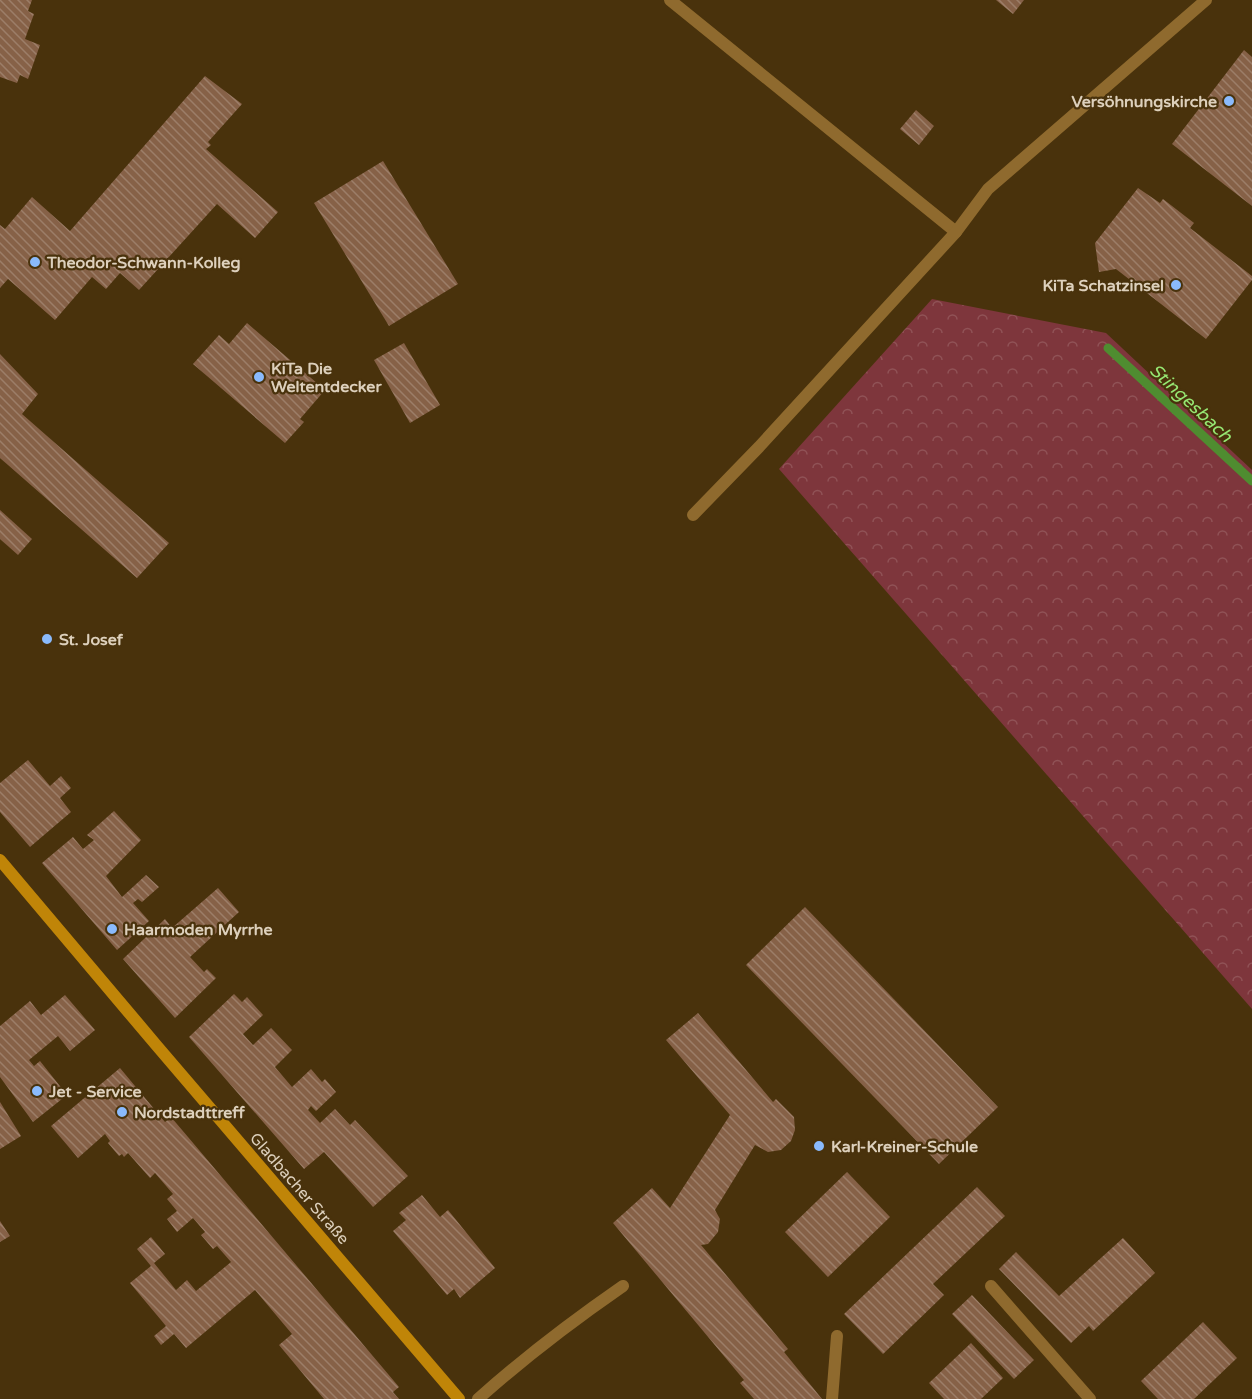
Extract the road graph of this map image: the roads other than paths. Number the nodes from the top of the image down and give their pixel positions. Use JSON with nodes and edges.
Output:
{"nodes":[{"id":1,"x":670,"y":0,"type":"edge"},
{"id":2,"x":1206,"y":0,"type":"edge"},
{"id":3,"x":956,"y":231,"type":"junction"},
{"id":4,"x":693,"y":515,"type":"dead end"},
{"id":5,"x":0,"y":860,"type":"edge"},
{"id":6,"x":623,"y":1286,"type":"dead end"},
{"id":7,"x":991,"y":1286,"type":"dead end"},
{"id":8,"x":837,"y":1336,"type":"dead end"},
{"id":9,"x":459,"y":1399,"type":"edge"},
{"id":10,"x":478,"y":1399,"type":"edge"},
{"id":11,"x":832,"y":1399,"type":"edge"},
{"id":12,"x":1090,"y":1399,"type":"edge"}],
"edges":[{"from":1,"to":3,"type":"lane"},
{"from":2,"to":3,"type":"lane"},
{"from":3,"to":4,"type":"lane"},
{"from":5,"to":9,"type":"main road","name":"Gladbacher Straße"},
{"from":6,"to":10,"type":"lane"},
{"from":7,"to":12,"type":"lane"},
{"from":8,"to":11,"type":"lane"}]}
